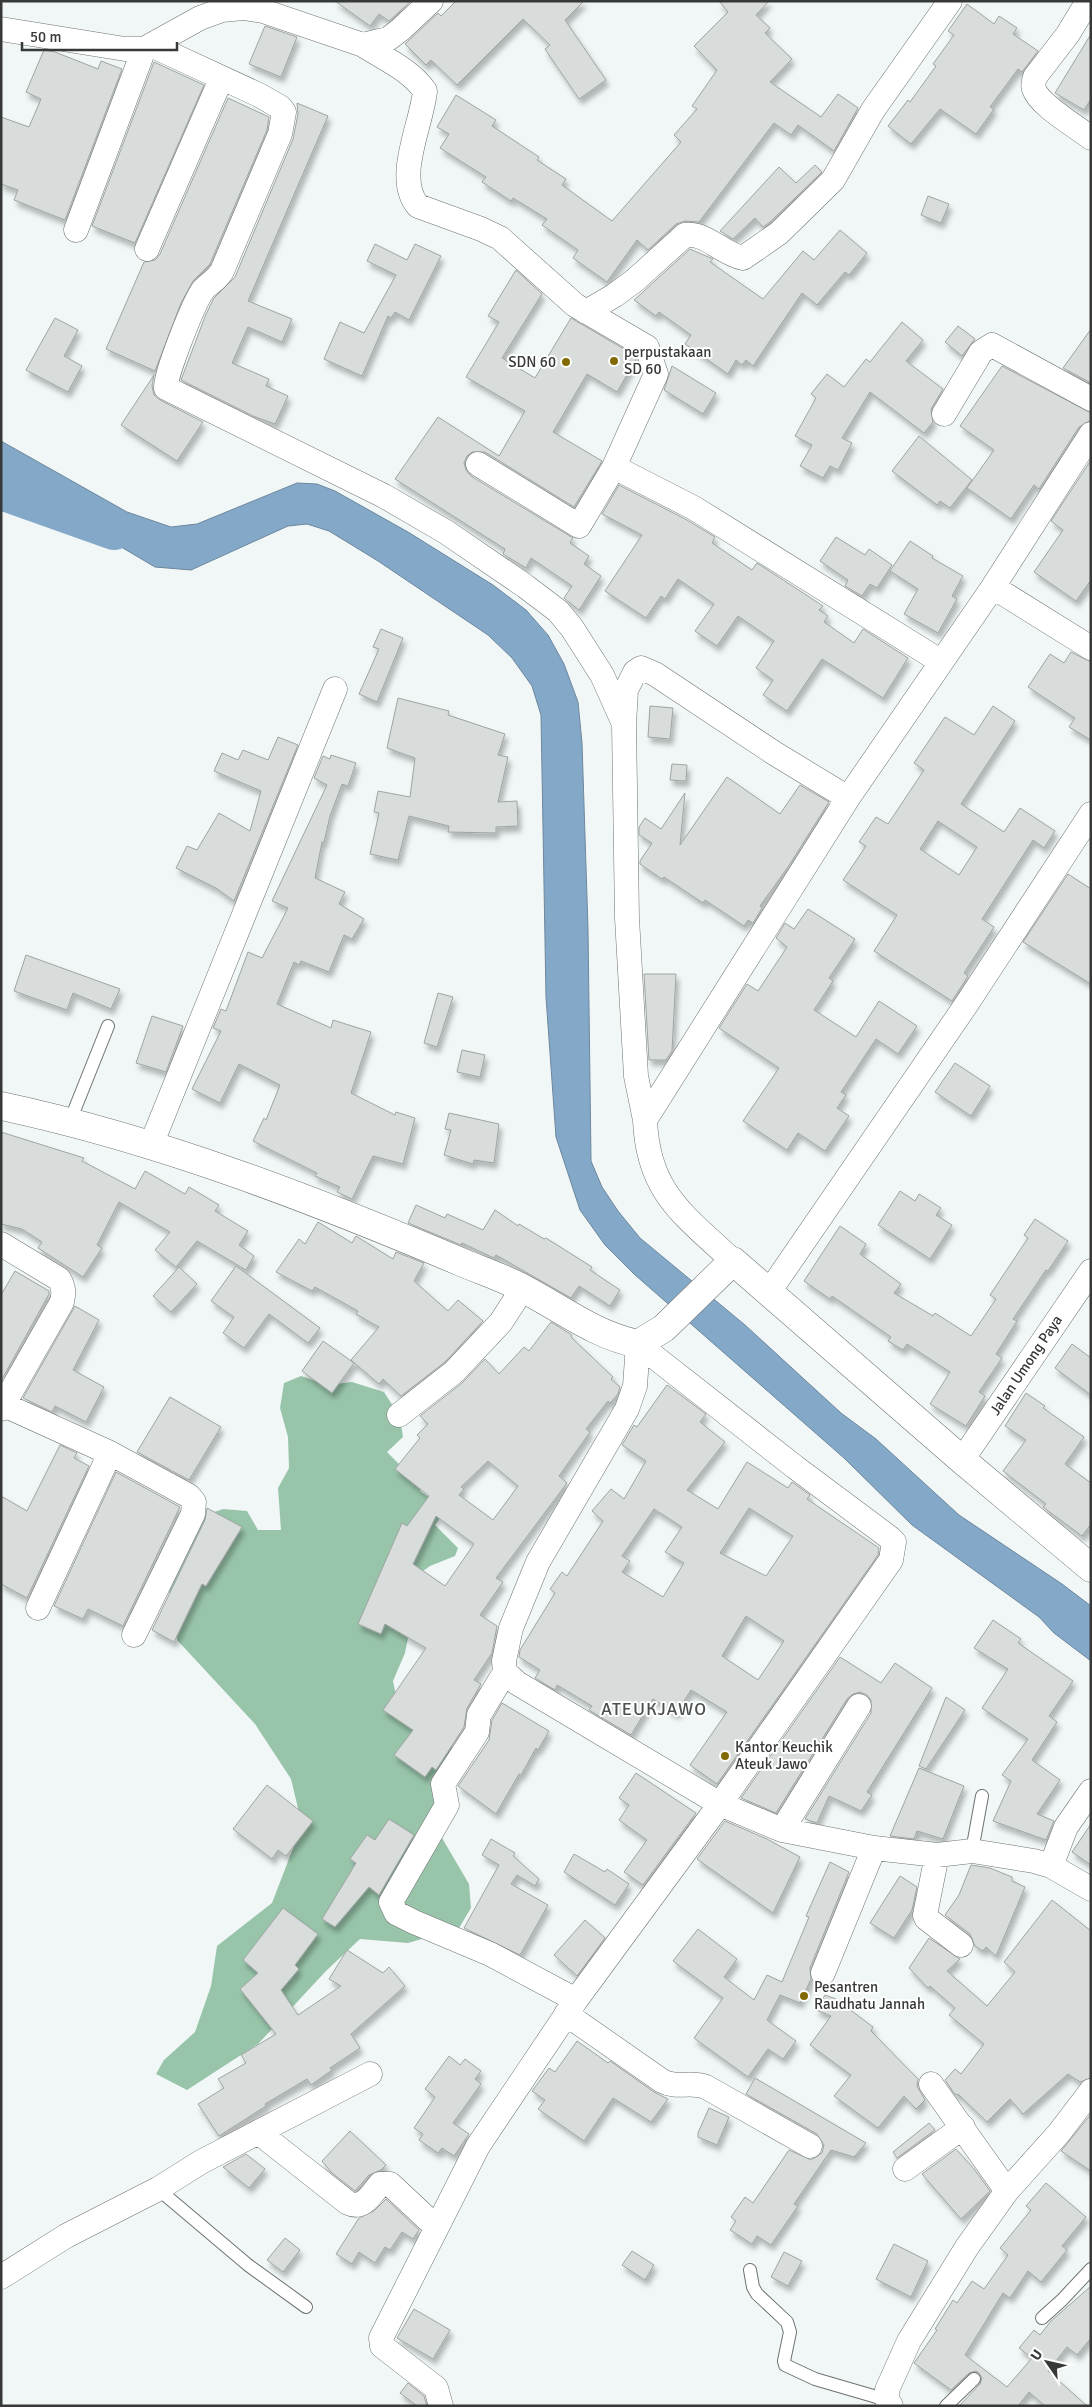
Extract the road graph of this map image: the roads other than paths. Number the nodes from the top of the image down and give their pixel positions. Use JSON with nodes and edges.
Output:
{"nodes":[{"id":1,"x":431,"y":1,"type":"edge"},
{"id":2,"x":950,"y":1,"type":"edge"},
{"id":3,"x":1088,"y":1,"type":"edge"},
{"id":4,"x":1,"y":29,"type":"edge"},
{"id":5,"x":363,"y":45,"type":"junction"},
{"id":6,"x":148,"y":48,"type":"junction"},
{"id":7,"x":221,"y":79,"type":"junction"},
{"id":8,"x":1091,"y":138,"type":"edge"},
{"id":9,"x":76,"y":230,"type":"dead end"},
{"id":10,"x":147,"y":249,"type":"dead end"},
{"id":11,"x":586,"y":312,"type":"junction"},
{"id":12,"x":1091,"y":399,"type":"edge"},
{"id":13,"x":944,"y":414,"type":"dead end"},
{"id":14,"x":1091,"y":434,"type":"edge"},
{"id":15,"x":478,"y":464,"type":"dead end"},
{"id":16,"x":614,"y":467,"type":"junction"},
{"id":17,"x":993,"y":587,"type":"junction"},
{"id":18,"x":1091,"y":648,"type":"edge"},
{"id":19,"x":940,"y":661,"type":"junction"},
{"id":20,"x":335,"y":689,"type":"dead end"},
{"id":21,"x":624,"y":724,"type":"junction"},
{"id":22,"x":848,"y":798,"type":"junction"},
{"id":23,"x":1091,"y":814,"type":"edge"},
{"id":24,"x":108,"y":1026,"type":"dead end"},
{"id":25,"x":1,"y":1106,"type":"edge"},
{"id":26,"x":645,"y":1120,"type":"junction"},
{"id":27,"x":70,"y":1121,"type":"junction"},
{"id":28,"x":151,"y":1145,"type":"junction"},
{"id":29,"x":1,"y":1244,"type":"edge"},
{"id":30,"x":727,"y":1267,"type":"junction"},
{"id":31,"x":1091,"y":1270,"type":"edge"},
{"id":32,"x":523,"y":1288,"type":"junction"},
{"id":33,"x":768,"y":1292,"type":"junction"},
{"id":34,"x":638,"y":1344,"type":"junction"},
{"id":35,"x":2,"y":1407,"type":"edge"},
{"id":36,"x":399,"y":1415,"type":"dead end"},
{"id":37,"x":110,"y":1453,"type":"junction"},
{"id":38,"x":962,"y":1460,"type":"junction"},
{"id":39,"x":1091,"y":1568,"type":"edge"},
{"id":40,"x":38,"y":1608,"type":"dead end"},
{"id":41,"x":134,"y":1635,"type":"dead end"},
{"id":42,"x":505,"y":1672,"type":"junction"},
{"id":43,"x":859,"y":1706,"type":"dead end"},
{"id":44,"x":1091,"y":1791,"type":"edge"},
{"id":45,"x":982,"y":1796,"type":"dead end"},
{"id":46,"x":720,"y":1804,"type":"junction"},
{"id":47,"x":782,"y":1830,"type":"junction"},
{"id":48,"x":874,"y":1848,"type":"junction"},
{"id":49,"x":972,"y":1851,"type":"junction"},
{"id":50,"x":937,"y":1855,"type":"junction"},
{"id":51,"x":1051,"y":1866,"type":"junction"},
{"id":52,"x":1091,"y":1889,"type":"edge"},
{"id":53,"x":961,"y":1945,"type":"dead end"},
{"id":54,"x":823,"y":1973,"type":"dead end"},
{"id":55,"x":571,"y":2007,"type":"junction"},
{"id":56,"x":370,"y":2074,"type":"dead end"},
{"id":57,"x":931,"y":2084,"type":"dead end"},
{"id":58,"x":1091,"y":2091,"type":"edge"},
{"id":59,"x":963,"y":2128,"type":"junction"},
{"id":60,"x":258,"y":2132,"type":"junction"},
{"id":61,"x":810,"y":2146,"type":"dead end"},
{"id":62,"x":905,"y":2169,"type":"dead end"},
{"id":63,"x":158,"y":2189,"type":"junction"},
{"id":64,"x":1007,"y":2191,"type":"junction"},
{"id":65,"x":436,"y":2227,"type":"junction"},
{"id":66,"x":1091,"y":2269,"type":"edge"},
{"id":67,"x":750,"y":2270,"type":"dead end"},
{"id":68,"x":1,"y":2277,"type":"edge"},
{"id":69,"x":306,"y":2306,"type":"dead end"},
{"id":70,"x":1042,"y":2318,"type":"dead end"},
{"id":71,"x":974,"y":2379,"type":"dead end"},
{"id":72,"x":889,"y":2403,"type":"edge"},
{"id":73,"x":441,"y":2406,"type":"edge"},
{"id":74,"x":946,"y":2406,"type":"edge"}],
"edges":[{"from":1,"to":5,"type":"street"},
{"from":2,"to":11,"type":"street"},
{"from":3,"to":8,"type":"street"},
{"from":4,"to":6,"type":"street"},
{"from":5,"to":6,"type":"street"},
{"from":5,"to":11,"type":"street"},
{"from":6,"to":7,"type":"street"},
{"from":6,"to":9,"type":"street"},
{"from":7,"to":10,"type":"street"},
{"from":7,"to":21,"type":"street"},
{"from":11,"to":16,"type":"street"},
{"from":12,"to":13,"type":"street"},
{"from":14,"to":17,"type":"street"},
{"from":15,"to":16,"type":"street"},
{"from":16,"to":19,"type":"street"},
{"from":17,"to":18,"type":"street"},
{"from":17,"to":19,"type":"street"},
{"from":19,"to":22,"type":"street"},
{"from":20,"to":28,"type":"street"},
{"from":21,"to":22,"type":"street"},
{"from":21,"to":26,"type":"street"},
{"from":22,"to":26,"type":"street"},
{"from":23,"to":33,"type":"street"},
{"from":24,"to":27,"type":"lane"},
{"from":25,"to":27,"type":"street"},
{"from":26,"to":30,"type":"street"},
{"from":27,"to":28,"type":"street"},
{"from":28,"to":32,"type":"street"},
{"from":29,"to":35,"type":"street"},
{"from":30,"to":33,"type":"street"},
{"from":30,"to":34,"type":"street"},
{"from":31,"to":38,"type":"street","name":"Jalan Umong Paya"},
{"from":32,"to":34,"type":"street"},
{"from":32,"to":36,"type":"street"},
{"from":33,"to":38,"type":"street"},
{"from":34,"to":42,"type":"street"},
{"from":34,"to":46,"type":"street"},
{"from":35,"to":37,"type":"street"},
{"from":37,"to":40,"type":"street"},
{"from":37,"to":41,"type":"street"},
{"from":38,"to":39,"type":"street"},
{"from":42,"to":46,"type":"street"},
{"from":42,"to":55,"type":"street"},
{"from":43,"to":47,"type":"street"},
{"from":44,"to":51,"type":"street"},
{"from":45,"to":49,"type":"lane"},
{"from":46,"to":47,"type":"street"},
{"from":46,"to":55,"type":"street"},
{"from":47,"to":48,"type":"street"},
{"from":48,"to":50,"type":"street"},
{"from":48,"to":54,"type":"street"},
{"from":49,"to":50,"type":"street"},
{"from":49,"to":51,"type":"street"},
{"from":50,"to":53,"type":"street"},
{"from":51,"to":52,"type":"street"},
{"from":55,"to":61,"type":"street"},
{"from":55,"to":65,"type":"street"},
{"from":56,"to":60,"type":"street"},
{"from":57,"to":59,"type":"street"},
{"from":58,"to":64,"type":"street"},
{"from":59,"to":62,"type":"street"},
{"from":59,"to":64,"type":"street"},
{"from":60,"to":63,"type":"street"},
{"from":60,"to":65,"type":"street"},
{"from":63,"to":68,"type":"street"},
{"from":63,"to":69,"type":"lane"},
{"from":64,"to":72,"type":"street"},
{"from":65,"to":73,"type":"street"},
{"from":66,"to":70,"type":"lane"},
{"from":67,"to":72,"type":"lane"},
{"from":71,"to":74,"type":"lane"}]}
